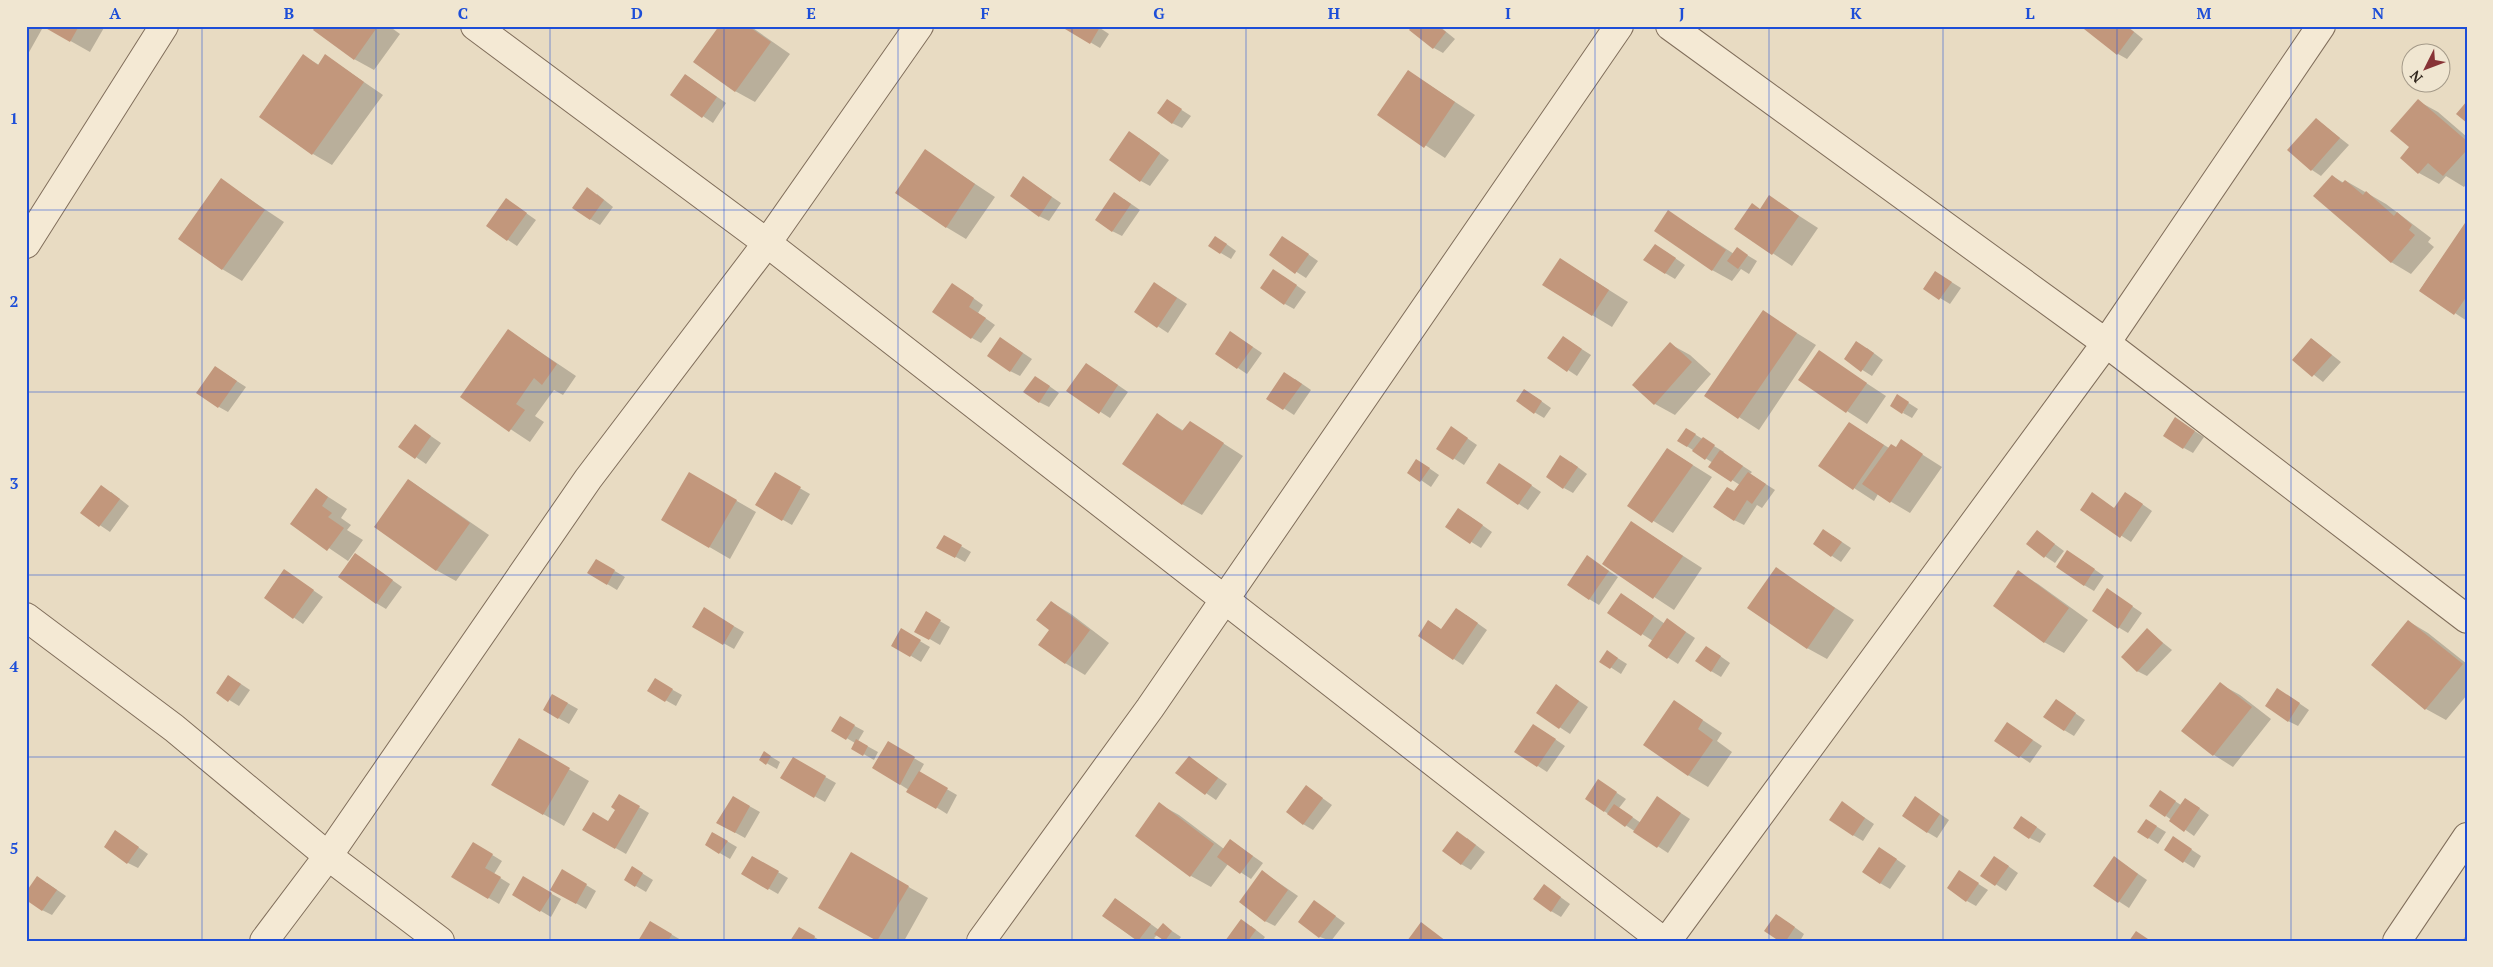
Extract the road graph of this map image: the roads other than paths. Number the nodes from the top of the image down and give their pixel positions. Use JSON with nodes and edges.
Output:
{"nodes":[{"id":1,"x":164,"y":26,"type":"edge"},
{"id":2,"x":475,"y":26,"type":"edge"},
{"id":3,"x":919,"y":26,"type":"edge"},
{"id":4,"x":1619,"y":26,"type":"edge"},
{"id":5,"x":1670,"y":26,"type":"edge"},
{"id":6,"x":2321,"y":26,"type":"edge"},
{"id":7,"x":767,"y":243,"type":"junction"},
{"id":8,"x":26,"y":244,"type":"edge"},
{"id":9,"x":2106,"y":343,"type":"junction"},
{"id":10,"x":1223,"y":599,"type":"junction"},
{"id":11,"x":26,"y":617,"type":"edge"},
{"id":12,"x":2467,"y":619,"type":"edge"},
{"id":13,"x":2467,"y":837,"type":"edge"},
{"id":14,"x":328,"y":856,"type":"junction"},
{"id":15,"x":264,"y":941,"type":"edge"},
{"id":16,"x":440,"y":941,"type":"edge"},
{"id":17,"x":981,"y":941,"type":"edge"},
{"id":18,"x":1665,"y":941,"type":"edge"},
{"id":19,"x":2398,"y":941,"type":"edge"}],
"edges":[{"from":1,"to":8,"type":"street"},
{"from":2,"to":7,"type":"street"},
{"from":3,"to":7,"type":"street"},
{"from":4,"to":10,"type":"street"},
{"from":5,"to":9,"type":"street"},
{"from":6,"to":9,"type":"street"},
{"from":7,"to":10,"type":"street"},
{"from":7,"to":14,"type":"street"},
{"from":9,"to":12,"type":"street"},
{"from":9,"to":18,"type":"street"},
{"from":10,"to":17,"type":"street"},
{"from":10,"to":18,"type":"street"},
{"from":11,"to":14,"type":"street"},
{"from":13,"to":19,"type":"street"},
{"from":14,"to":15,"type":"street"},
{"from":14,"to":16,"type":"street"}]}
